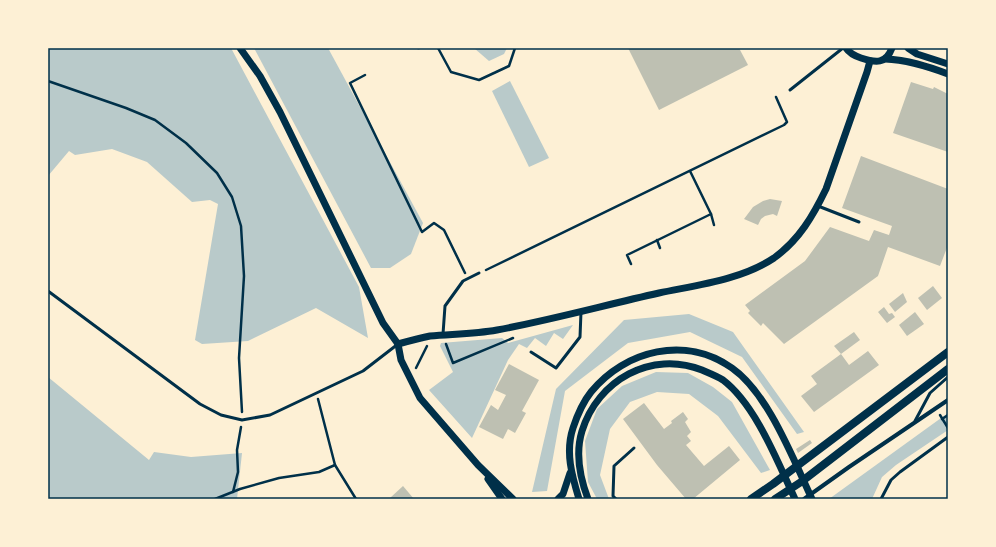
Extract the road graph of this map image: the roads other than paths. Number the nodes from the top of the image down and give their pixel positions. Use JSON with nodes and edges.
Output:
{"nodes":[{"id":1,"x":240,"y":48,"type":"edge"},
{"id":2,"x":845,"y":48,"type":"edge"},
{"id":3,"x":892,"y":48,"type":"edge"},
{"id":4,"x":908,"y":48,"type":"edge"},
{"id":5,"x":885,"y":59,"type":"junction"},
{"id":6,"x":870,"y":62,"type":"junction"},
{"id":7,"x":948,"y":64,"type":"edge"},
{"id":8,"x":948,"y":74,"type":"edge"},
{"id":9,"x":790,"y":90,"type":"dead end"},
{"id":10,"x":818,"y":206,"type":"junction"},
{"id":11,"x":859,"y":222,"type":"dead end"},
{"id":12,"x":479,"y":273,"type":"road end"},
{"id":13,"x":48,"y":291,"type":"edge"},
{"id":14,"x":581,"y":312,"type":"junction"},
{"id":15,"x":442,"y":336,"type":"junction"},
{"id":16,"x":398,"y":344,"type":"junction"},
{"id":17,"x":531,"y":352,"type":"dead end"},
{"id":18,"x":948,"y":352,"type":"edge"},
{"id":19,"x":948,"y":369,"type":"edge"},
{"id":20,"x":948,"y":377,"type":"edge"},
{"id":21,"x":948,"y":400,"type":"edge"},
{"id":22,"x":916,"y":421,"type":"junction"},
{"id":23,"x":948,"y":437,"type":"edge"},
{"id":24,"x":634,"y":448,"type":"dead end"},
{"id":25,"x":478,"y":465,"type":"junction"},
{"id":26,"x":570,"y":470,"type":"junction"},
{"id":27,"x":576,"y":491,"type":"junction"},
{"id":28,"x":561,"y":496,"type":"edge"},
{"id":29,"x":502,"y":499,"type":"edge"},
{"id":30,"x":513,"y":499,"type":"edge"},
{"id":31,"x":579,"y":499,"type":"edge"},
{"id":32,"x":588,"y":499,"type":"edge"},
{"id":33,"x":616,"y":499,"type":"edge"},
{"id":34,"x":751,"y":499,"type":"edge"},
{"id":35,"x":775,"y":499,"type":"edge"},
{"id":36,"x":795,"y":499,"type":"edge"},
{"id":37,"x":804,"y":499,"type":"edge"},
{"id":38,"x":812,"y":499,"type":"edge"},
{"id":39,"x":881,"y":499,"type":"edge"}],
"edges":[{"from":1,"to":16,"type":"street"},
{"from":2,"to":6,"type":"street"},
{"from":2,"to":9,"type":"lane"},
{"from":3,"to":5,"type":"street"},
{"from":4,"to":7,"type":"street"},
{"from":5,"to":6,"type":"street"},
{"from":5,"to":8,"type":"street"},
{"from":6,"to":10,"type":"street"},
{"from":10,"to":11,"type":"lane"},
{"from":10,"to":14,"type":"street"},
{"from":12,"to":15,"type":"lane"},
{"from":13,"to":16,"type":"lane"},
{"from":14,"to":15,"type":"street"},
{"from":14,"to":17,"type":"lane"},
{"from":15,"to":16,"type":"street"},
{"from":16,"to":25,"type":"street"},
{"from":18,"to":34,"type":"main road"},
{"from":19,"to":35,"type":"main road"},
{"from":20,"to":22,"type":"lane"},
{"from":21,"to":22,"type":"street"},
{"from":22,"to":37,"type":"street"},
{"from":23,"to":39,"type":"lane"},
{"from":24,"to":33,"type":"lane"},
{"from":25,"to":29,"type":"street"},
{"from":25,"to":30,"type":"street"},
{"from":26,"to":27,"type":"street"},
{"from":26,"to":28,"type":"street"},
{"from":26,"to":38,"type":"street"},
{"from":27,"to":28,"type":"street"},
{"from":27,"to":31,"type":"street"},
{"from":27,"to":32,"type":"street"},
{"from":32,"to":36,"type":"street"}]}
